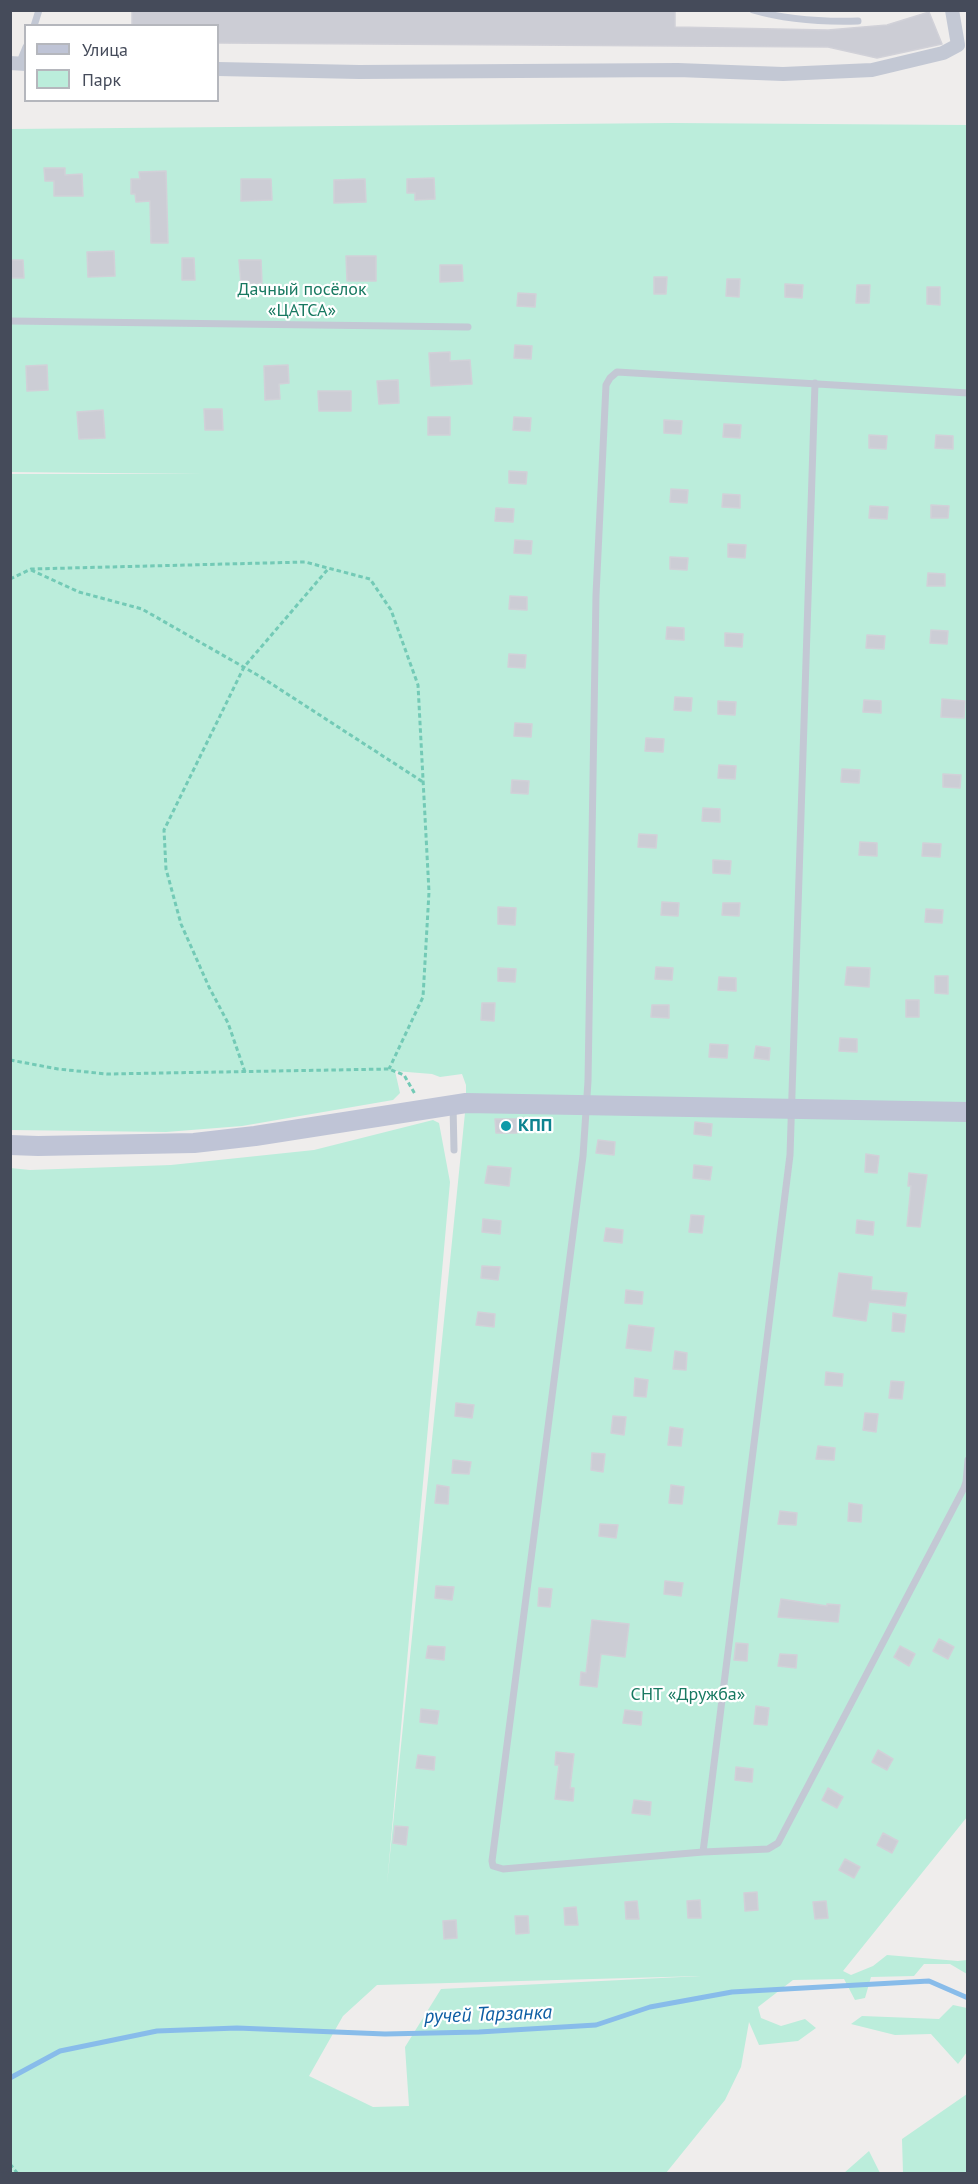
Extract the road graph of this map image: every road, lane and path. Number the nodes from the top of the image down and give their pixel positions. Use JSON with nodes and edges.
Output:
{"nodes":[{"id":1,"x":753,"y":10,"type":"edge"},
{"id":2,"x":952,"y":10,"type":"edge"},
{"id":3,"x":858,"y":21,"type":"dead end"},
{"id":4,"x":963,"y":45,"type":"edge"},
{"id":5,"x":219,"y":69,"type":"edge"},
{"id":6,"x":10,"y":321,"type":"edge"},
{"id":7,"x":468,"y":327,"type":"dead end"},
{"id":8,"x":815,"y":383,"type":"junction"},
{"id":9,"x":968,"y":393,"type":"edge"},
{"id":10,"x":329,"y":568,"type":"junction"},
{"id":11,"x":31,"y":569,"type":"junction"},
{"id":12,"x":10,"y":579,"type":"edge"},
{"id":13,"x":244,"y":667,"type":"junction"},
{"id":14,"x":423,"y":782,"type":"junction"},
{"id":15,"x":10,"y":1060,"type":"edge"},
{"id":16,"x":389,"y":1070,"type":"junction"},
{"id":17,"x":245,"y":1072,"type":"junction"},
{"id":18,"x":416,"y":1098,"type":"dead end"},
{"id":19,"x":452,"y":1104,"type":"junction"},
{"id":20,"x":586,"y":1106,"type":"junction"},
{"id":21,"x":790,"y":1110,"type":"junction"},
{"id":22,"x":968,"y":1112,"type":"edge"},
{"id":23,"x":10,"y":1145,"type":"edge"},
{"id":24,"x":454,"y":1150,"type":"dead end"},
{"id":25,"x":968,"y":1460,"type":"edge"},
{"id":26,"x":703,"y":1852,"type":"junction"},
{"id":27,"x":10,"y":2164,"type":"edge"},
{"id":28,"x":18,"y":2174,"type":"edge"}],
"edges":[{"from":1,"to":3,"type":"lane"},
{"from":2,"to":4,"type":"street"},
{"from":4,"to":5,"type":"street"},
{"from":6,"to":7,"type":"lane"},
{"from":8,"to":9,"type":"lane"},
{"from":8,"to":20,"type":"lane"},
{"from":8,"to":21,"type":"lane"},
{"from":10,"to":11,"type":"path"},
{"from":10,"to":13,"type":"path"},
{"from":10,"to":14,"type":"path"},
{"from":11,"to":12,"type":"path"},
{"from":11,"to":13,"type":"path"},
{"from":13,"to":14,"type":"path"},
{"from":13,"to":17,"type":"path"},
{"from":14,"to":16,"type":"path"},
{"from":15,"to":17,"type":"path"},
{"from":16,"to":17,"type":"path"},
{"from":16,"to":18,"type":"path"},
{"from":19,"to":20,"type":"street"},
{"from":19,"to":23,"type":"street"},
{"from":19,"to":24,"type":"lane"},
{"from":20,"to":21,"type":"street"},
{"from":20,"to":26,"type":"lane"},
{"from":21,"to":22,"type":"street"},
{"from":21,"to":26,"type":"lane"},
{"from":25,"to":26,"type":"lane"},
{"from":27,"to":28,"type":"path"}]}
